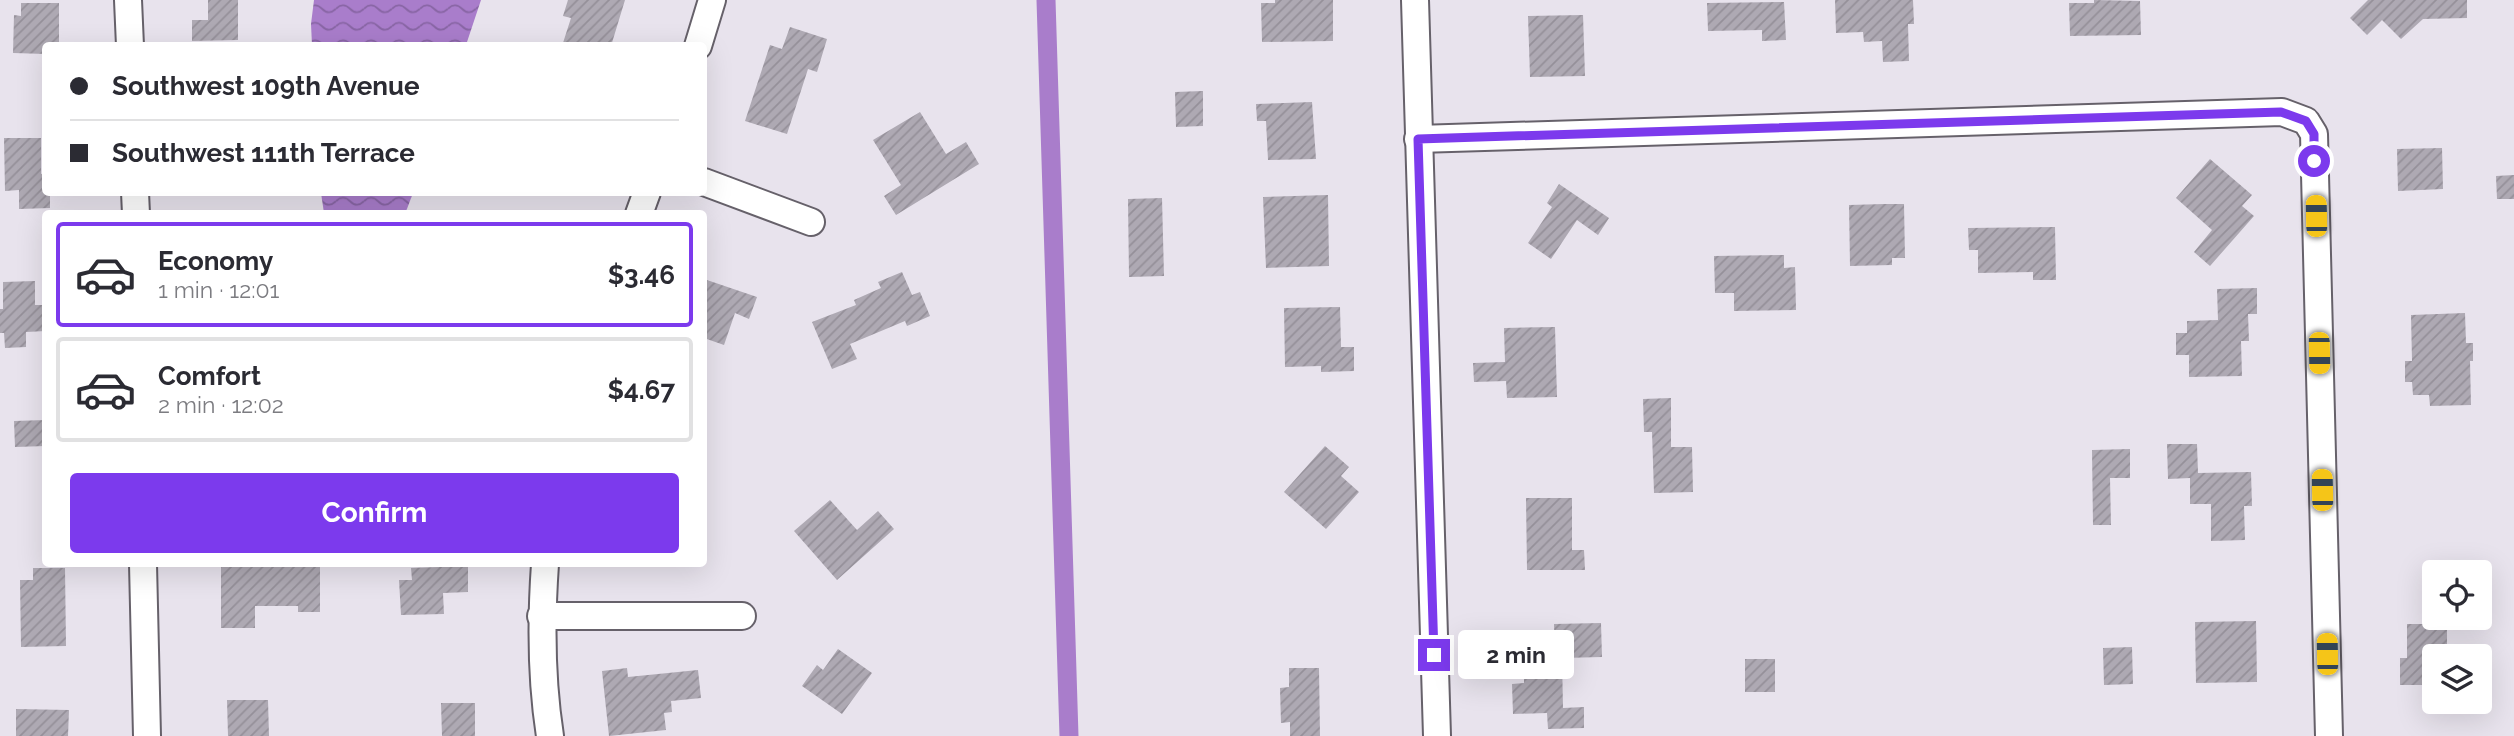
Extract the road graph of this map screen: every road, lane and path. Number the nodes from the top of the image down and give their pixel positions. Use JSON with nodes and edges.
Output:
{"nodes":[{"id":1,"x":128,"y":0,"type":"edge"},
{"id":2,"x":712,"y":0,"type":"edge"},
{"id":3,"x":1415,"y":0,"type":"edge"},
{"id":4,"x":130,"y":42,"type":"edge"},
{"id":5,"x":699,"y":42,"type":"edge"},
{"id":6,"x":1418,"y":139,"type":"junction"},
{"id":7,"x":707,"y":183,"type":"edge"},
{"id":8,"x":811,"y":222,"type":"dead end"},
{"id":9,"x":143,"y":567,"type":"edge"},
{"id":10,"x":545,"y":567,"type":"edge"},
{"id":11,"x":541,"y":616,"type":"junction"},
{"id":12,"x":741,"y":616,"type":"dead end"},
{"id":13,"x":146,"y":736,"type":"edge"},
{"id":14,"x":550,"y":736,"type":"edge"},
{"id":15,"x":1437,"y":736,"type":"edge"},
{"id":16,"x":2329,"y":736,"type":"edge"}],
"edges":[{"from":1,"to":4,"type":"street"},
{"from":2,"to":5,"type":"street"},
{"from":3,"to":6,"type":"street"},
{"from":6,"to":15,"type":"street"},
{"from":6,"to":16,"type":"street"},
{"from":7,"to":8,"type":"street"},
{"from":9,"to":13,"type":"street"},
{"from":10,"to":11,"type":"street"},
{"from":11,"to":12,"type":"street"},
{"from":11,"to":14,"type":"street"}]}
